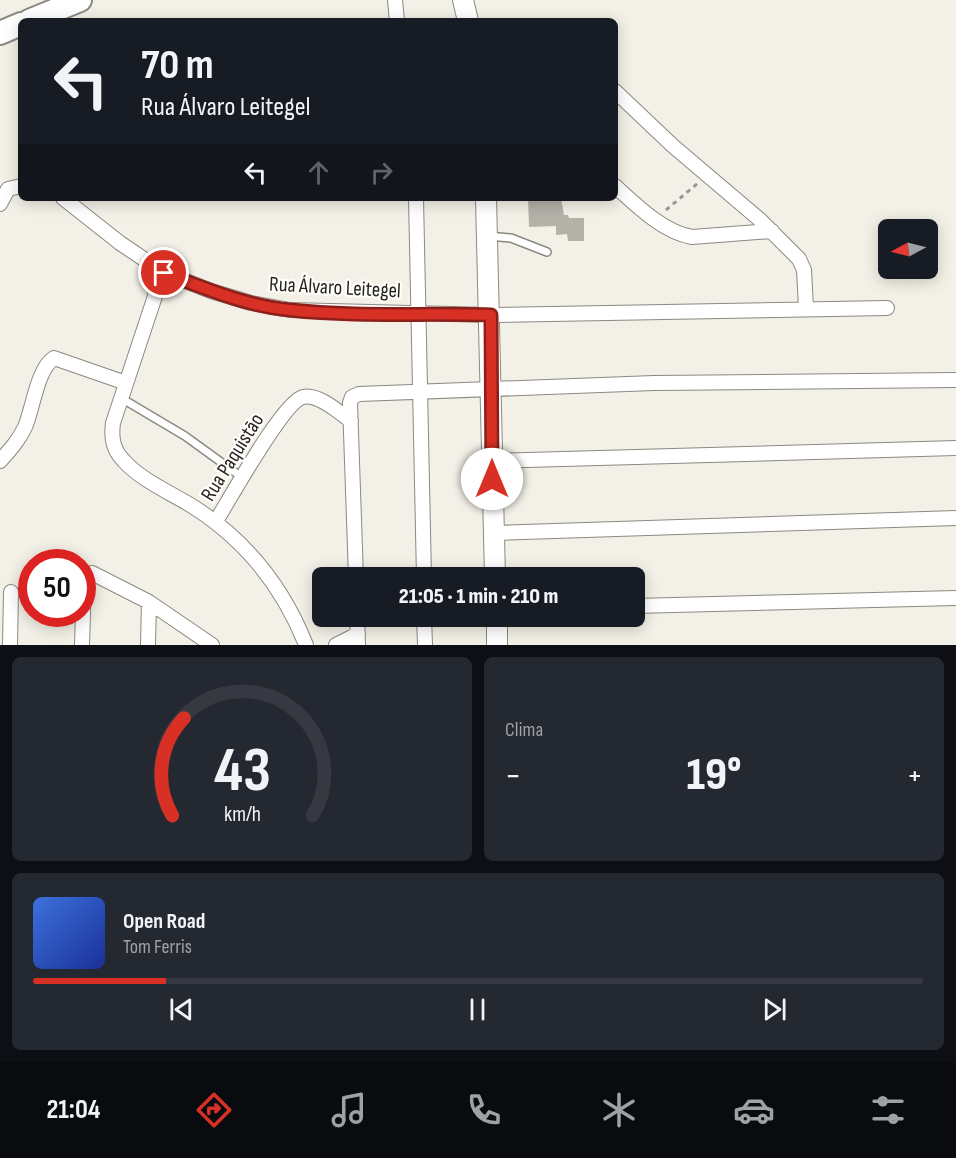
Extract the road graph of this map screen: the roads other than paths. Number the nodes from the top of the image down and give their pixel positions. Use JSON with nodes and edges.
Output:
{"nodes":[{"id":1,"x":80,"y":0,"type":"edge"},
{"id":2,"x":395,"y":0,"type":"edge"},
{"id":3,"x":463,"y":0,"type":"edge"},
{"id":4,"x":43,"y":18,"type":"edge"},
{"id":5,"x":397,"y":18,"type":"edge"},
{"id":6,"x":467,"y":18,"type":"edge"},
{"id":7,"x":18,"y":25,"type":"edge"},
{"id":8,"x":0,"y":33,"type":"edge"},
{"id":9,"x":618,"y":94,"type":"edge"},
{"id":10,"x":18,"y":187,"type":"edge"},
{"id":11,"x":618,"y":188,"type":"edge"},
{"id":12,"x":67,"y":201,"type":"edge"},
{"id":13,"x":416,"y":201,"type":"edge"},
{"id":14,"x":486,"y":201,"type":"edge"},
{"id":15,"x":0,"y":204,"type":"edge"},
{"id":16,"x":772,"y":231,"type":"junction"},
{"id":17,"x":488,"y":236,"type":"junction"},
{"id":18,"x":547,"y":252,"type":"dead end"},
{"id":19,"x":164,"y":273,"type":"junction"},
{"id":20,"x":806,"y":308,"type":"junction"},
{"id":21,"x":887,"y":308,"type":"dead end"},
{"id":22,"x":420,"y":313,"type":"junction"},
{"id":23,"x":491,"y":315,"type":"junction"},
{"id":24,"x":956,"y":380,"type":"edge"},
{"id":25,"x":126,"y":383,"type":"junction"},
{"id":26,"x":493,"y":389,"type":"junction"},
{"id":27,"x":419,"y":391,"type":"junction"},
{"id":28,"x":121,"y":398,"type":"junction"},
{"id":29,"x":351,"y":421,"type":"junction"},
{"id":30,"x":956,"y":448,"type":"edge"},
{"id":31,"x":0,"y":461,"type":"edge"},
{"id":32,"x":492,"y":461,"type":"junction"},
{"id":33,"x":243,"y":478,"type":"junction"},
{"id":34,"x":956,"y":518,"type":"edge"},
{"id":35,"x":216,"y":521,"type":"junction"},
{"id":36,"x":493,"y":533,"type":"junction"},
{"id":37,"x":356,"y":567,"type":"edge"},
{"id":38,"x":424,"y":567,"type":"edge"},
{"id":39,"x":495,"y":567,"type":"edge"},
{"id":40,"x":11,"y":592,"type":"dead end"},
{"id":41,"x":956,"y":598,"type":"edge"},
{"id":42,"x":149,"y":602,"type":"junction"},
{"id":43,"x":645,"y":606,"type":"edge"},
{"id":44,"x":424,"y":627,"type":"edge"},
{"id":45,"x":497,"y":627,"type":"edge"},
{"id":46,"x":358,"y":640,"type":"edge"},
{"id":47,"x":10,"y":645,"type":"edge"},
{"id":48,"x":82,"y":645,"type":"edge"},
{"id":49,"x":148,"y":645,"type":"edge"},
{"id":50,"x":212,"y":645,"type":"edge"},
{"id":51,"x":306,"y":645,"type":"edge"},
{"id":52,"x":336,"y":645,"type":"edge"},
{"id":53,"x":425,"y":645,"type":"edge"},
{"id":54,"x":497,"y":645,"type":"edge"}],
"edges":[{"from":1,"to":4,"type":"main road"},
{"from":2,"to":5,"type":"street"},
{"from":3,"to":6,"type":"main road"},
{"from":7,"to":8,"type":"main road"},
{"from":9,"to":16,"type":"street"},
{"from":10,"to":15,"type":"street"},
{"from":11,"to":16,"type":"street"},
{"from":12,"to":19,"type":"street","name":"Rua Álvaro Leitegel"},
{"from":13,"to":22,"type":"street"},
{"from":14,"to":17,"type":"main road"},
{"from":16,"to":20,"type":"street"},
{"from":17,"to":18,"type":"lane"},
{"from":17,"to":23,"type":"main road"},
{"from":19,"to":22,"type":"street","name":"Rua Álvaro Leitegel"},
{"from":19,"to":25,"type":"street"},
{"from":20,"to":21,"type":"street","name":"Rua Álvaro Leitegel"},
{"from":20,"to":23,"type":"street","name":"Rua Álvaro Leitegel"},
{"from":22,"to":23,"type":"street","name":"Rua Álvaro Leitegel"},
{"from":22,"to":27,"type":"street"},
{"from":23,"to":26,"type":"main road"},
{"from":24,"to":26,"type":"street"},
{"from":25,"to":28,"type":"street"},
{"from":25,"to":31,"type":"street"},
{"from":26,"to":27,"type":"street"},
{"from":26,"to":32,"type":"main road"},
{"from":27,"to":29,"type":"street"},
{"from":27,"to":38,"type":"street"},
{"from":28,"to":33,"type":"lane"},
{"from":28,"to":35,"type":"street"},
{"from":29,"to":33,"type":"street","name":"Rua Paquistão"},
{"from":29,"to":37,"type":"street"},
{"from":30,"to":32,"type":"street"},
{"from":32,"to":36,"type":"main road"},
{"from":33,"to":35,"type":"street","name":"Rua Paquistão"},
{"from":34,"to":36,"type":"street"},
{"from":35,"to":51,"type":"street","name":"Rua Paquistão"},
{"from":36,"to":39,"type":"main road"},
{"from":40,"to":47,"type":"street"},
{"from":41,"to":43,"type":"street"},
{"from":42,"to":48,"type":"street"},
{"from":42,"to":49,"type":"street"},
{"from":42,"to":50,"type":"street"},
{"from":44,"to":53,"type":"street"},
{"from":45,"to":54,"type":"main road"},
{"from":46,"to":52,"type":"street"}]}
